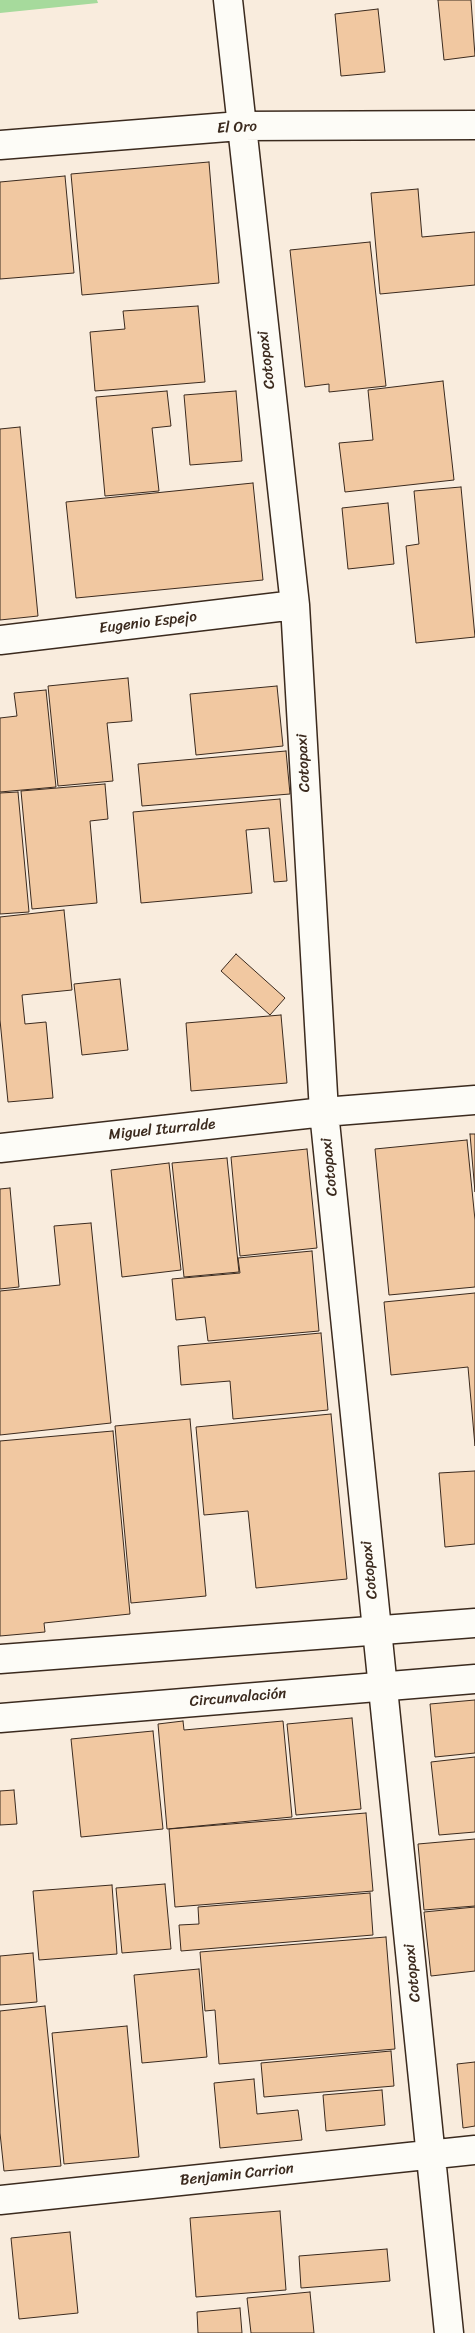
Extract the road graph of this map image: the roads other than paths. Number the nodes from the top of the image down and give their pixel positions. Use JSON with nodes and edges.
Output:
{"nodes":[{"id":1,"x":228,"y":0,"type":"edge"},
{"id":2,"x":475,"y":125,"type":"edge"},
{"id":3,"x":240,"y":126,"type":"junction"},
{"id":4,"x":0,"y":145,"type":"edge"},
{"id":5,"x":296,"y":606,"type":"junction"},
{"id":6,"x":0,"y":640,"type":"edge"},
{"id":7,"x":475,"y":1100,"type":"edge"},
{"id":8,"x":324,"y":1112,"type":"junction"},
{"id":9,"x":0,"y":1148,"type":"edge"},
{"id":10,"x":475,"y":1623,"type":"edge"},
{"id":11,"x":376,"y":1632,"type":"junction"},
{"id":12,"x":0,"y":1659,"type":"edge"},
{"id":13,"x":475,"y":1679,"type":"edge"},
{"id":14,"x":382,"y":1686,"type":"junction"},
{"id":15,"x":0,"y":1718,"type":"edge"},
{"id":16,"x":475,"y":2150,"type":"edge"},
{"id":17,"x":432,"y":2154,"type":"junction"},
{"id":18,"x":0,"y":2200,"type":"edge"},
{"id":19,"x":449,"y":2333,"type":"edge"}],
"edges":[{"from":1,"to":3,"type":"street","name":"Cotopaxi"},
{"from":2,"to":3,"type":"street","name":"El Oro"},
{"from":3,"to":4,"type":"street","name":"El Oro"},
{"from":3,"to":5,"type":"street","name":"Cotopaxi"},
{"from":5,"to":6,"type":"street","name":"Eugenio Espejo"},
{"from":5,"to":8,"type":"street","name":"Cotopaxi"},
{"from":7,"to":8,"type":"street","name":"Miguel Iturralde"},
{"from":8,"to":9,"type":"street","name":"Miguel Iturralde"},
{"from":8,"to":11,"type":"street","name":"Cotopaxi"},
{"from":10,"to":11,"type":"street"},
{"from":11,"to":12,"type":"street"},
{"from":11,"to":14,"type":"street","name":"Cotopaxi"},
{"from":13,"to":14,"type":"street","name":"Circunvalación"},
{"from":14,"to":15,"type":"street","name":"Circunvalación"},
{"from":14,"to":17,"type":"street","name":"Cotopaxi"},
{"from":16,"to":17,"type":"street","name":"Benjamin Carrion"},
{"from":17,"to":18,"type":"street","name":"Benjamin Carrion"},
{"from":17,"to":19,"type":"street","name":"Cotopaxi"}]}
